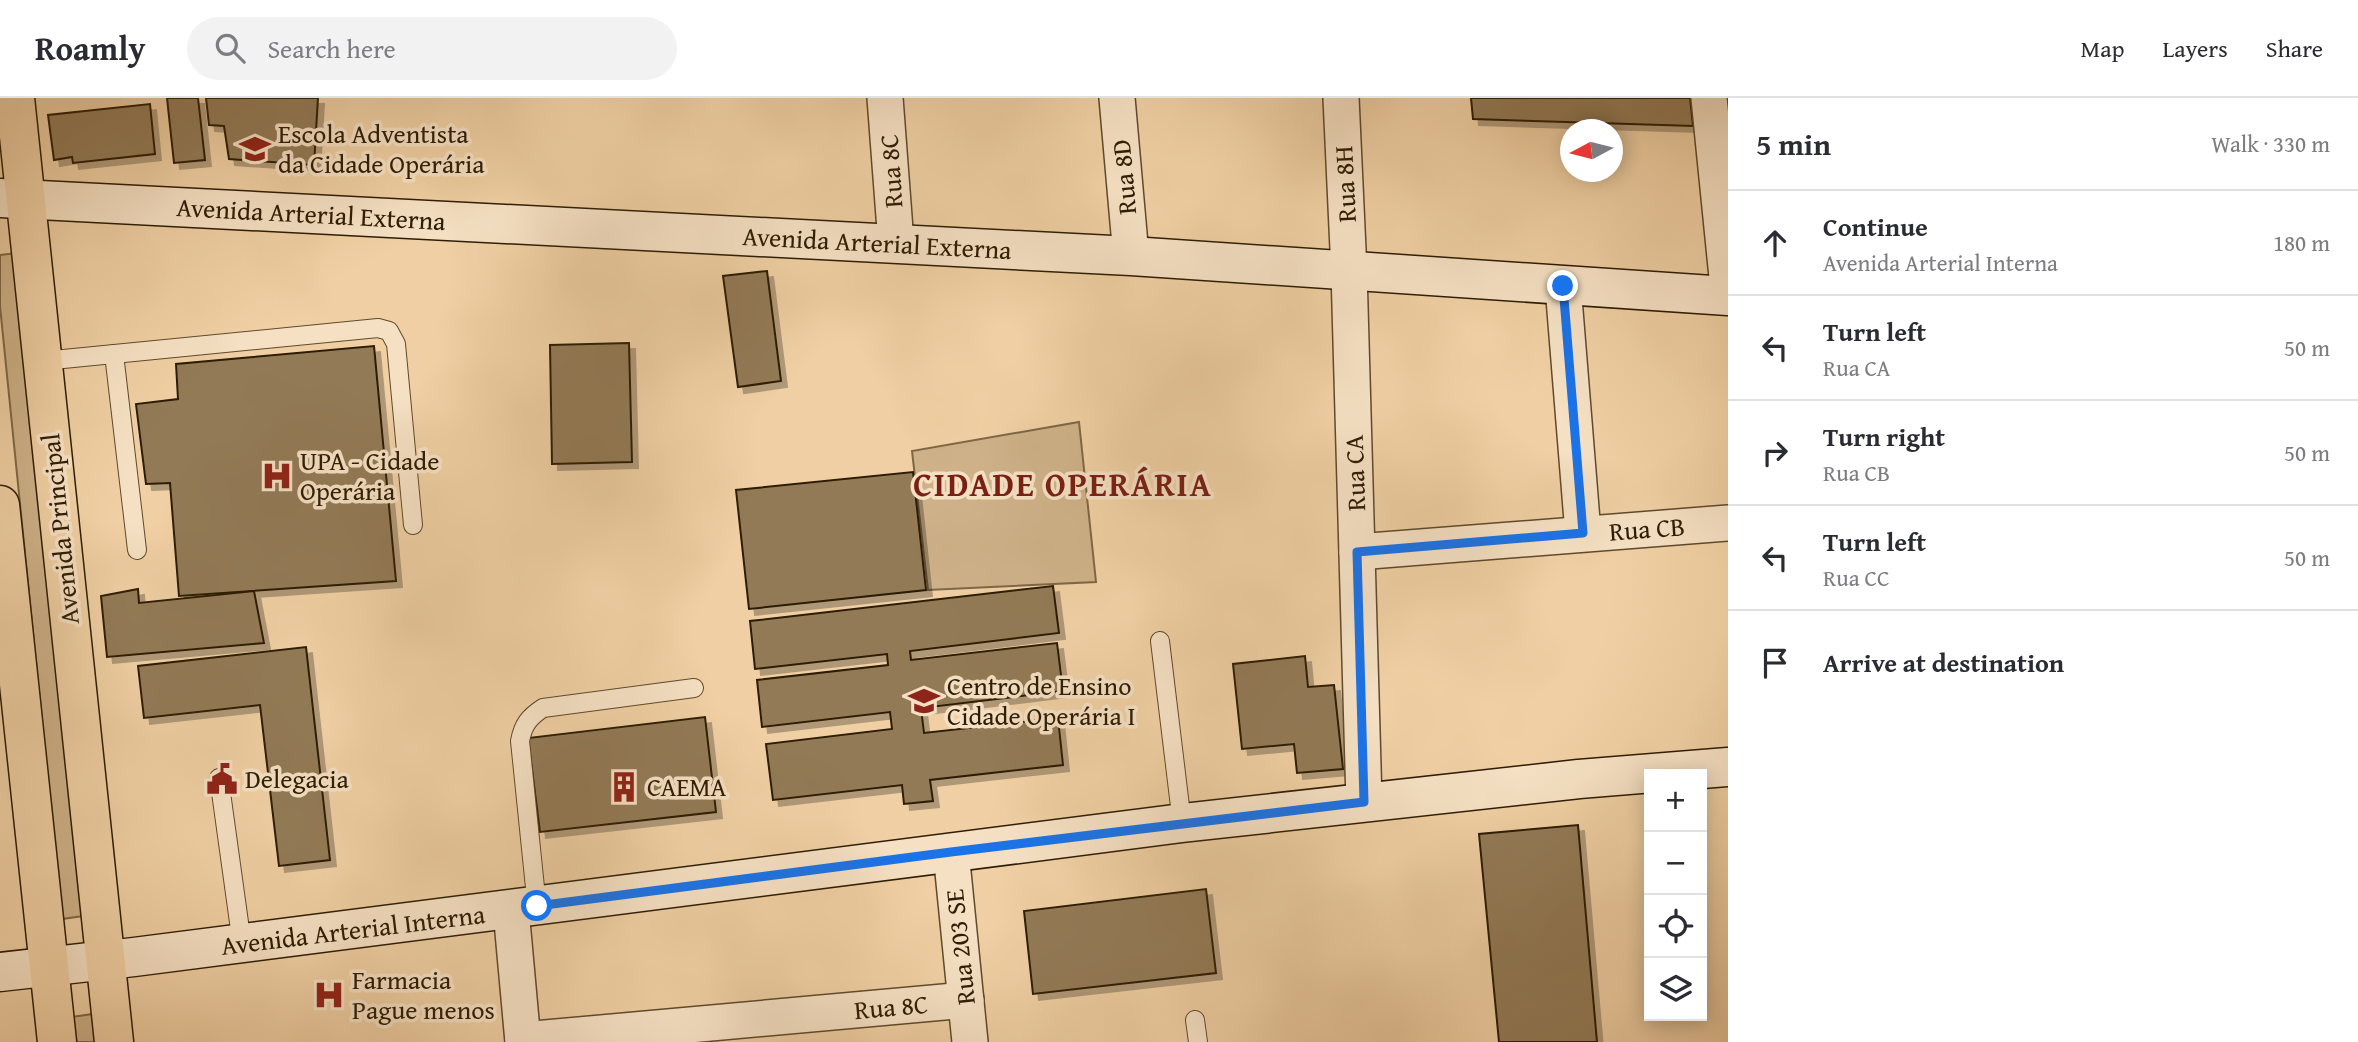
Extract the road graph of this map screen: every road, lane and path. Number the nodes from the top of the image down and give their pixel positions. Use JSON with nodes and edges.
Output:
{"nodes":[{"id":1,"x":15,"y":98,"type":"edge"},
{"id":2,"x":885,"y":98,"type":"edge"},
{"id":3,"x":1117,"y":98,"type":"edge"},
{"id":4,"x":1340,"y":98,"type":"edge"},
{"id":5,"x":1709,"y":98,"type":"edge"},
{"id":6,"x":9,"y":204,"type":"edge"},
{"id":7,"x":896,"y":243,"type":"junction"},
{"id":8,"x":1131,"y":256,"type":"junction"},
{"id":9,"x":1349,"y":271,"type":"junction"},
{"id":10,"x":1563,"y":286,"type":"junction"},
{"id":11,"x":1728,"y":287,"type":"edge"},
{"id":12,"x":1728,"y":296,"type":"edge"},
{"id":13,"x":114,"y":354,"type":"junction"},
{"id":14,"x":43,"y":361,"type":"junction"},
{"id":15,"x":0,"y":505,"type":"edge"},
{"id":16,"x":1728,"y":523,"type":"edge"},
{"id":17,"x":413,"y":526,"type":"dead end"},
{"id":18,"x":1583,"y":533,"type":"junction"},
{"id":19,"x":137,"y":550,"type":"dead end"},
{"id":20,"x":1357,"y":552,"type":"junction"},
{"id":21,"x":1160,"y":640,"type":"dead end"},
{"id":22,"x":695,"y":688,"type":"dead end"},
{"id":23,"x":1728,"y":767,"type":"edge"},
{"id":24,"x":219,"y":778,"type":"dead end"},
{"id":25,"x":1364,"y":802,"type":"junction"},
{"id":26,"x":1182,"y":823,"type":"junction"},
{"id":27,"x":951,"y":852,"type":"junction"},
{"id":28,"x":524,"y":908,"type":"junction"},
{"id":29,"x":242,"y":944,"type":"junction"},
{"id":30,"x":105,"y":961,"type":"junction"},
{"id":31,"x":50,"y":967,"type":"junction"},
{"id":32,"x":0,"y":972,"type":"edge"},
{"id":33,"x":966,"y":1000,"type":"junction"},
{"id":34,"x":1195,"y":1020,"type":"dead end"},
{"id":35,"x":523,"y":1041,"type":"edge"},
{"id":36,"x":57,"y":1042,"type":"edge"},
{"id":37,"x":114,"y":1042,"type":"edge"},
{"id":38,"x":970,"y":1042,"type":"edge"},
{"id":39,"x":1198,"y":1042,"type":"edge"}],
"edges":[{"from":1,"to":6,"type":"main road","name":"Avenida Principal"},
{"from":2,"to":7,"type":"street","name":"Rua 8C"},
{"from":3,"to":8,"type":"street","name":"Rua 8D"},
{"from":4,"to":9,"type":"street","name":"Rua 8H"},
{"from":5,"to":11,"type":"street"},
{"from":6,"to":7,"type":"main road","name":"Avenida Arterial Externa"},
{"from":6,"to":14,"type":"main road","name":"Avenida Principal"},
{"from":7,"to":8,"type":"main road","name":"Avenida Arterial Externa"},
{"from":8,"to":9,"type":"main road","name":"Avenida Arterial Externa"},
{"from":9,"to":10,"type":"main road","name":"Avenida Arterial Externa"},
{"from":9,"to":20,"type":"street","name":"Rua CA"},
{"from":10,"to":12,"type":"main road","name":"Avenida Arterial Externa"},
{"from":10,"to":18,"type":"street"},
{"from":13,"to":14,"type":"lane"},
{"from":13,"to":17,"type":"lane"},
{"from":13,"to":19,"type":"lane"},
{"from":14,"to":30,"type":"main road","name":"Avenida Principal"},
{"from":15,"to":31,"type":"main road"},
{"from":16,"to":18,"type":"street","name":"Rua CB"},
{"from":18,"to":20,"type":"street","name":"Rua CB"},
{"from":20,"to":25,"type":"street","name":"Rua CA"},
{"from":21,"to":26,"type":"lane"},
{"from":22,"to":28,"type":"lane"},
{"from":23,"to":25,"type":"main road","name":"Avenida Arterial Interna"},
{"from":24,"to":29,"type":"lane"},
{"from":25,"to":26,"type":"main road","name":"Avenida Arterial Interna"},
{"from":26,"to":27,"type":"main road","name":"Avenida Arterial Interna"},
{"from":27,"to":28,"type":"main road","name":"Avenida Arterial Interna"},
{"from":27,"to":33,"type":"street","name":"Rua 203 SE"},
{"from":28,"to":29,"type":"main road","name":"Avenida Arterial Interna"},
{"from":28,"to":35,"type":"street"},
{"from":29,"to":30,"type":"main road","name":"Avenida Arterial Interna"},
{"from":30,"to":31,"type":"main road","name":"Avenida Arterial Interna"},
{"from":30,"to":37,"type":"main road","name":"Avenida Principal"},
{"from":31,"to":32,"type":"main road","name":"Avenida Arterial Interna"},
{"from":31,"to":36,"type":"main road"},
{"from":33,"to":35,"type":"street","name":"Rua 8C"},
{"from":33,"to":38,"type":"street","name":"Rua 203 SE"},
{"from":34,"to":39,"type":"lane"}]}
